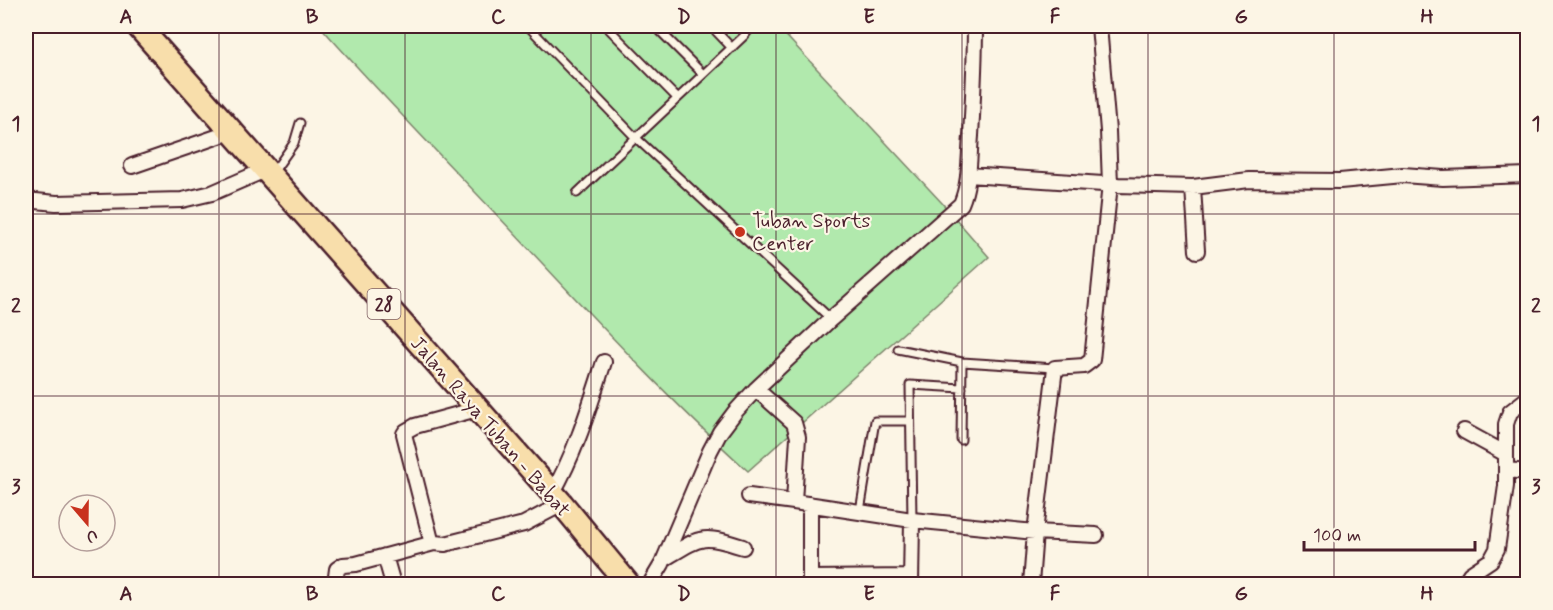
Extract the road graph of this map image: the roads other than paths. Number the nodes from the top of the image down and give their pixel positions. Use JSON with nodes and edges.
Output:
{"nodes":[{"id":1,"x":138,"y":26,"type":"edge"},
{"id":2,"x":528,"y":26,"type":"edge"},
{"id":3,"x":606,"y":26,"type":"edge"},
{"id":4,"x":655,"y":26,"type":"edge"},
{"id":5,"x":711,"y":26,"type":"edge"},
{"id":6,"x":746,"y":26,"type":"edge"},
{"id":7,"x":975,"y":26,"type":"edge"},
{"id":8,"x":1099,"y":26,"type":"edge"},
{"id":9,"x":732,"y":48,"type":"junction"},
{"id":10,"x":703,"y":75,"type":"junction"},
{"id":11,"x":677,"y":98,"type":"junction"},
{"id":12,"x":300,"y":123,"type":"dead end"},
{"id":13,"x":231,"y":132,"type":"junction"},
{"id":14,"x":635,"y":137,"type":"junction"},
{"id":15,"x":132,"y":166,"type":"dead end"},
{"id":16,"x":268,"y":173,"type":"junction"},
{"id":17,"x":968,"y":175,"type":"junction"},
{"id":18,"x":1527,"y":175,"type":"edge"},
{"id":19,"x":1110,"y":184,"type":"junction"},
{"id":20,"x":1193,"y":187,"type":"junction"},
{"id":21,"x":577,"y":193,"type":"dead end"},
{"id":22,"x":26,"y":200,"type":"edge"},
{"id":23,"x":1197,"y":251,"type":"dead end"},
{"id":24,"x":831,"y":319,"type":"junction"},
{"id":25,"x":898,"y":349,"type":"dead end"},
{"id":26,"x":604,"y":362,"type":"dead end"},
{"id":27,"x":962,"y":362,"type":"junction"},
{"id":28,"x":1055,"y":368,"type":"junction"},
{"id":29,"x":962,"y":388,"type":"junction"},
{"id":30,"x":756,"y":390,"type":"junction"},
{"id":31,"x":1527,"y":398,"type":"edge"},
{"id":32,"x":477,"y":410,"type":"junction"},
{"id":33,"x":910,"y":421,"type":"junction"},
{"id":34,"x":1464,"y":431,"type":"dead end"},
{"id":35,"x":961,"y":440,"type":"dead end"},
{"id":36,"x":1506,"y":454,"type":"junction"},
{"id":37,"x":1506,"y":470,"type":"junction"},
{"id":38,"x":1527,"y":472,"type":"edge"},
{"id":39,"x":749,"y":496,"type":"dead end"},
{"id":40,"x":557,"y":499,"type":"junction"},
{"id":41,"x":794,"y":502,"type":"junction"},
{"id":42,"x":810,"y":504,"type":"junction"},
{"id":43,"x":860,"y":511,"type":"junction"},
{"id":44,"x":912,"y":520,"type":"junction"},
{"id":45,"x":1035,"y":532,"type":"junction"},
{"id":46,"x":1096,"y":535,"type":"dead end"},
{"id":47,"x":434,"y":543,"type":"junction"},
{"id":48,"x":743,"y":547,"type":"dead end"},
{"id":49,"x":385,"y":556,"type":"junction"},
{"id":50,"x":664,"y":559,"type":"junction"},
{"id":51,"x":810,"y":581,"type":"edge"},
{"id":52,"x":911,"y":581,"type":"edge"},
{"id":53,"x":335,"y":585,"type":"edge"},
{"id":54,"x":393,"y":585,"type":"edge"},
{"id":55,"x":628,"y":585,"type":"edge"},
{"id":56,"x":650,"y":585,"type":"edge"},
{"id":57,"x":1031,"y":585,"type":"edge"},
{"id":58,"x":1464,"y":585,"type":"edge"}],
"edges":[{"from":1,"to":13,"type":"highway","name":"Jalan Raya Tuban - Babat","number":"28"},
{"from":2,"to":14,"type":"lane"},
{"from":3,"to":11,"type":"lane"},
{"from":4,"to":10,"type":"lane"},
{"from":5,"to":9,"type":"lane"},
{"from":6,"to":9,"type":"lane"},
{"from":7,"to":17,"type":"street"},
{"from":8,"to":19,"type":"street"},
{"from":9,"to":10,"type":"lane"},
{"from":10,"to":11,"type":"lane"},
{"from":11,"to":14,"type":"lane"},
{"from":12,"to":16,"type":"lane"},
{"from":13,"to":15,"type":"street"},
{"from":13,"to":16,"type":"highway","name":"Jalan Raya Tuban - Babat","number":"28"},
{"from":14,"to":21,"type":"lane"},
{"from":14,"to":24,"type":"lane"},
{"from":16,"to":22,"type":"street"},
{"from":16,"to":32,"type":"highway","name":"Jalan Raya Tuban - Babat","number":"28"},
{"from":17,"to":19,"type":"street"},
{"from":17,"to":24,"type":"street"},
{"from":18,"to":20,"type":"street"},
{"from":19,"to":20,"type":"street"},
{"from":19,"to":28,"type":"street"},
{"from":20,"to":23,"type":"street"},
{"from":24,"to":30,"type":"street"},
{"from":25,"to":27,"type":"lane"},
{"from":26,"to":40,"type":"street"},
{"from":27,"to":28,"type":"lane"},
{"from":27,"to":29,"type":"lane"},
{"from":28,"to":45,"type":"street"},
{"from":29,"to":33,"type":"lane"},
{"from":29,"to":35,"type":"lane"},
{"from":30,"to":41,"type":"street"},
{"from":30,"to":50,"type":"street"},
{"from":31,"to":36,"type":"street"},
{"from":32,"to":40,"type":"highway","name":"Jalan Raya Tuban - Babat","number":"28"},
{"from":32,"to":47,"type":"street"},
{"from":33,"to":43,"type":"lane"},
{"from":33,"to":44,"type":"lane"},
{"from":34,"to":36,"type":"street"},
{"from":36,"to":37,"type":"street"},
{"from":37,"to":38,"type":"street"},
{"from":37,"to":58,"type":"street"},
{"from":39,"to":41,"type":"street"},
{"from":40,"to":47,"type":"street"},
{"from":40,"to":55,"type":"highway","name":"Jalan Raya Tuban - Babat","number":"28"},
{"from":41,"to":42,"type":"street"},
{"from":42,"to":43,"type":"street"},
{"from":42,"to":51,"type":"street"},
{"from":43,"to":44,"type":"street"},
{"from":44,"to":45,"type":"street"},
{"from":44,"to":52,"type":"street"},
{"from":45,"to":46,"type":"street"},
{"from":45,"to":57,"type":"street"},
{"from":47,"to":49,"type":"street"},
{"from":48,"to":50,"type":"street"},
{"from":49,"to":53,"type":"street"},
{"from":49,"to":54,"type":"street"},
{"from":50,"to":56,"type":"street"},
{"from":51,"to":52,"type":"street"}]}
